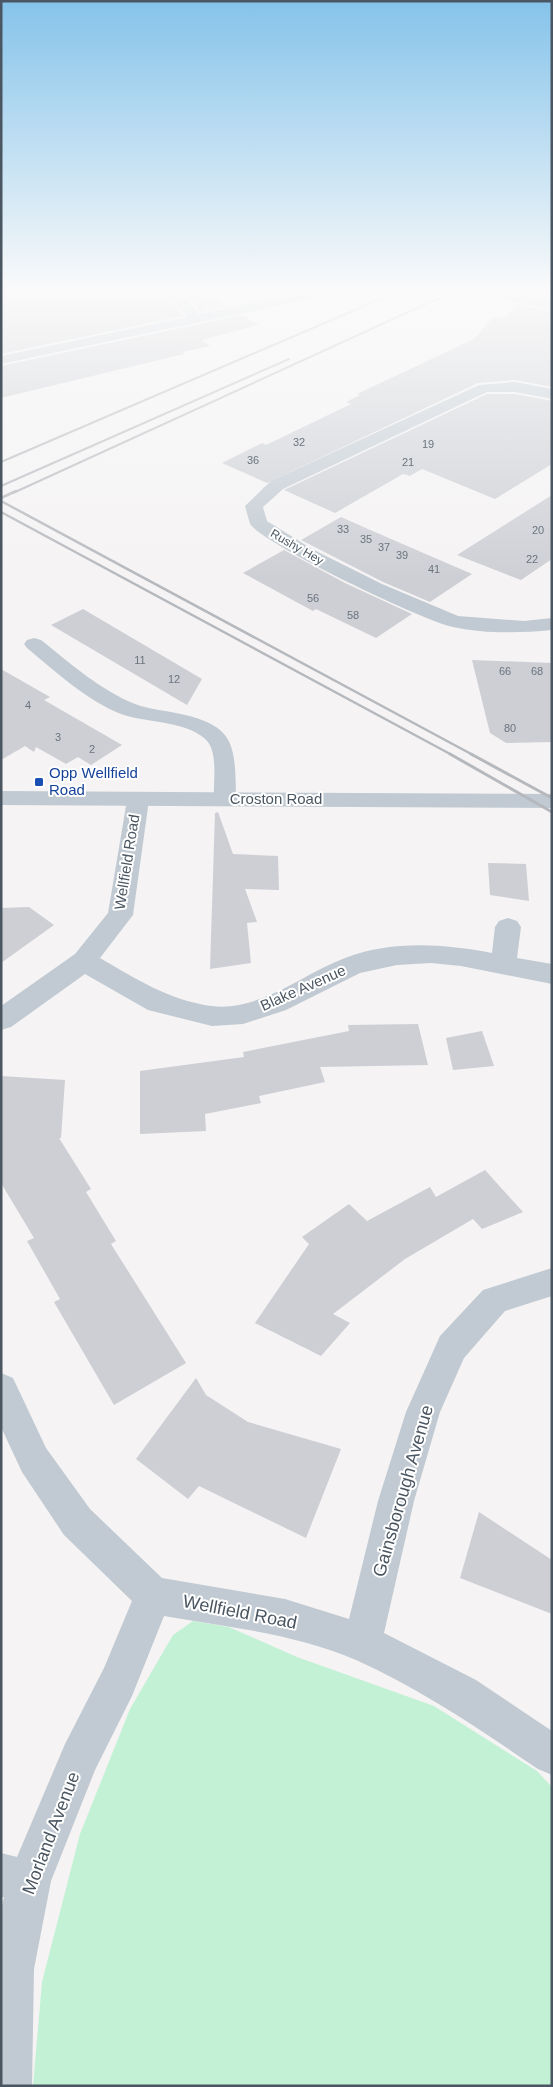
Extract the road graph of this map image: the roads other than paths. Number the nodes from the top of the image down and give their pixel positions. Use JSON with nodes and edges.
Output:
{"nodes":[{"id":1,"x":552,"y":394,"type":"edge"},
{"id":2,"x":552,"y":624,"type":"edge"},
{"id":3,"x":34,"y":644,"type":"dead end"},
{"id":4,"x":1,"y":798,"type":"edge"},
{"id":5,"x":225,"y":799,"type":"junction"},
{"id":6,"x":138,"y":800,"type":"junction"},
{"id":7,"x":552,"y":802,"type":"edge"},
{"id":8,"x":508,"y":927,"type":"dead end"},
{"id":9,"x":84,"y":961,"type":"junction"},
{"id":10,"x":503,"y":964,"type":"junction"},
{"id":11,"x":552,"y":974,"type":"edge"},
{"id":12,"x":1,"y":1020,"type":"edge"},
{"id":13,"x":552,"y":1282,"type":"edge"},
{"id":14,"x":1,"y":1389,"type":"edge"},
{"id":15,"x":153,"y":1595,"type":"junction"},
{"id":16,"x":362,"y":1643,"type":"junction"},
{"id":17,"x":552,"y":1756,"type":"edge"},
{"id":18,"x":15,"y":1878,"type":"edge"},
{"id":19,"x":8,"y":2086,"type":"edge"}],
"edges":[{"from":1,"to":2,"type":"street","name":"Rushy Hey"},
{"from":3,"to":5,"type":"street"},
{"from":4,"to":6,"type":"street","name":"Croston Road"},
{"from":5,"to":6,"type":"street","name":"Croston Road"},
{"from":5,"to":7,"type":"street","name":"Croston Road"},
{"from":6,"to":9,"type":"street","name":"Wellfield Road"},
{"from":8,"to":10,"type":"street"},
{"from":9,"to":10,"type":"street","name":"Blake Avenue"},
{"from":9,"to":12,"type":"street","name":"Wellfield Road"},
{"from":10,"to":11,"type":"street","name":"Blake Avenue"},
{"from":13,"to":16,"type":"street","name":"Gainsborough Avenue"},
{"from":14,"to":15,"type":"street"},
{"from":15,"to":16,"type":"street","name":"Wellfield Road"},
{"from":15,"to":18,"type":"street","name":"Morland Avenue"},
{"from":16,"to":17,"type":"street","name":"Wellfield Road"},
{"from":18,"to":19,"type":"street","name":"Morland Avenue"}]}
